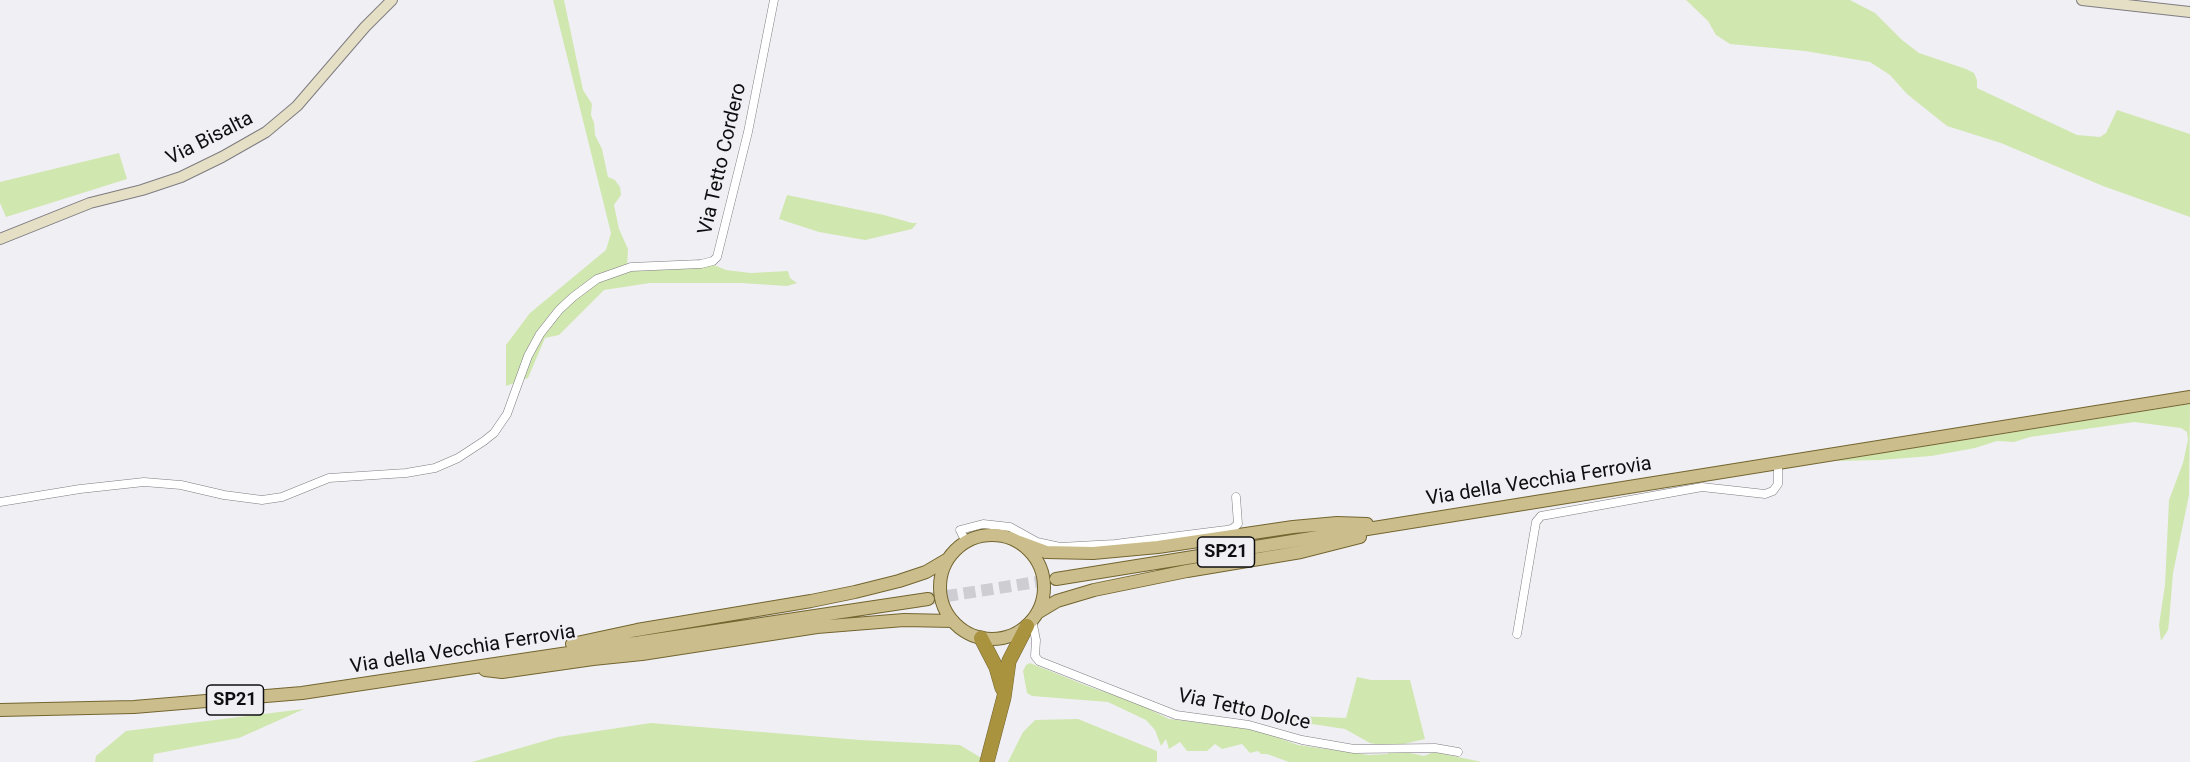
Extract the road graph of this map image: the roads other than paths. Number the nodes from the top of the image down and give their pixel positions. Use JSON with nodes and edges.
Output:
{"nodes":[{"id":1,"x":392,"y":0,"type":"edge"},
{"id":2,"x":774,"y":0,"type":"edge"},
{"id":3,"x":2082,"y":0,"type":"edge"},
{"id":4,"x":2190,"y":12,"type":"edge"},
{"id":5,"x":0,"y":239,"type":"edge"},
{"id":6,"x":2190,"y":397,"type":"edge"},
{"id":7,"x":1778,"y":463,"type":"junction"},
{"id":8,"x":1236,"y":497,"type":"dead end"},
{"id":9,"x":0,"y":502,"type":"edge"},
{"id":10,"x":1395,"y":525,"type":"junction"},
{"id":11,"x":966,"y":542,"type":"junction"},
{"id":12,"x":1019,"y":542,"type":"junction"},
{"id":13,"x":948,"y":559,"type":"junction"},
{"id":14,"x":1056,"y":579,"type":"tunnel mouth"},
{"id":15,"x":928,"y":599,"type":"tunnel mouth"},
{"id":16,"x":1032,"y":620,"type":"junction"},
{"id":17,"x":953,"y":621,"type":"junction"},
{"id":18,"x":1517,"y":634,"type":"dead end"},
{"id":19,"x":981,"y":638,"type":"junction"},
{"id":20,"x":469,"y":668,"type":"junction"},
{"id":21,"x":1004,"y":697,"type":"junction"},
{"id":22,"x":0,"y":710,"type":"edge"},
{"id":23,"x":1458,"y":752,"type":"dead end"},
{"id":24,"x":987,"y":762,"type":"edge"}],
"edges":[{"from":1,"to":5,"type":"street","name":"Via Bisalta"},
{"from":2,"to":9,"type":"street","name":"Via Tetto Cordero"},
{"from":3,"to":4,"type":"street"},
{"from":6,"to":7,"type":"main road","name":"Via della Vecchia Ferrovia"},
{"from":7,"to":10,"type":"main road","name":"Via della Vecchia Ferrovia"},
{"from":7,"to":18,"type":"street"},
{"from":8,"to":11,"type":"street"},
{"from":10,"to":12,"type":"main road"},
{"from":10,"to":14,"type":"main road","name":"Via della Vecchia Ferrovia","number":"SP21"},
{"from":10,"to":16,"type":"main road"},
{"from":11,"to":12,"type":"main road"},
{"from":11,"to":13,"type":"main road"},
{"from":12,"to":16,"type":"main road"},
{"from":13,"to":17,"type":"main road"},
{"from":13,"to":20,"type":"main road"},
{"from":15,"to":20,"type":"main road","name":"Via della Vecchia Ferrovia","number":"SP21"},
{"from":16,"to":19,"type":"main road"},
{"from":16,"to":21,"type":"highway"},
{"from":16,"to":23,"type":"street","name":"Via Tetto Dolce"},
{"from":17,"to":19,"type":"main road"},
{"from":17,"to":20,"type":"main road"},
{"from":19,"to":21,"type":"highway"},
{"from":20,"to":22,"type":"main road","name":"Via della Vecchia Ferrovia","number":"SP21"},
{"from":21,"to":24,"type":"highway"}]}
